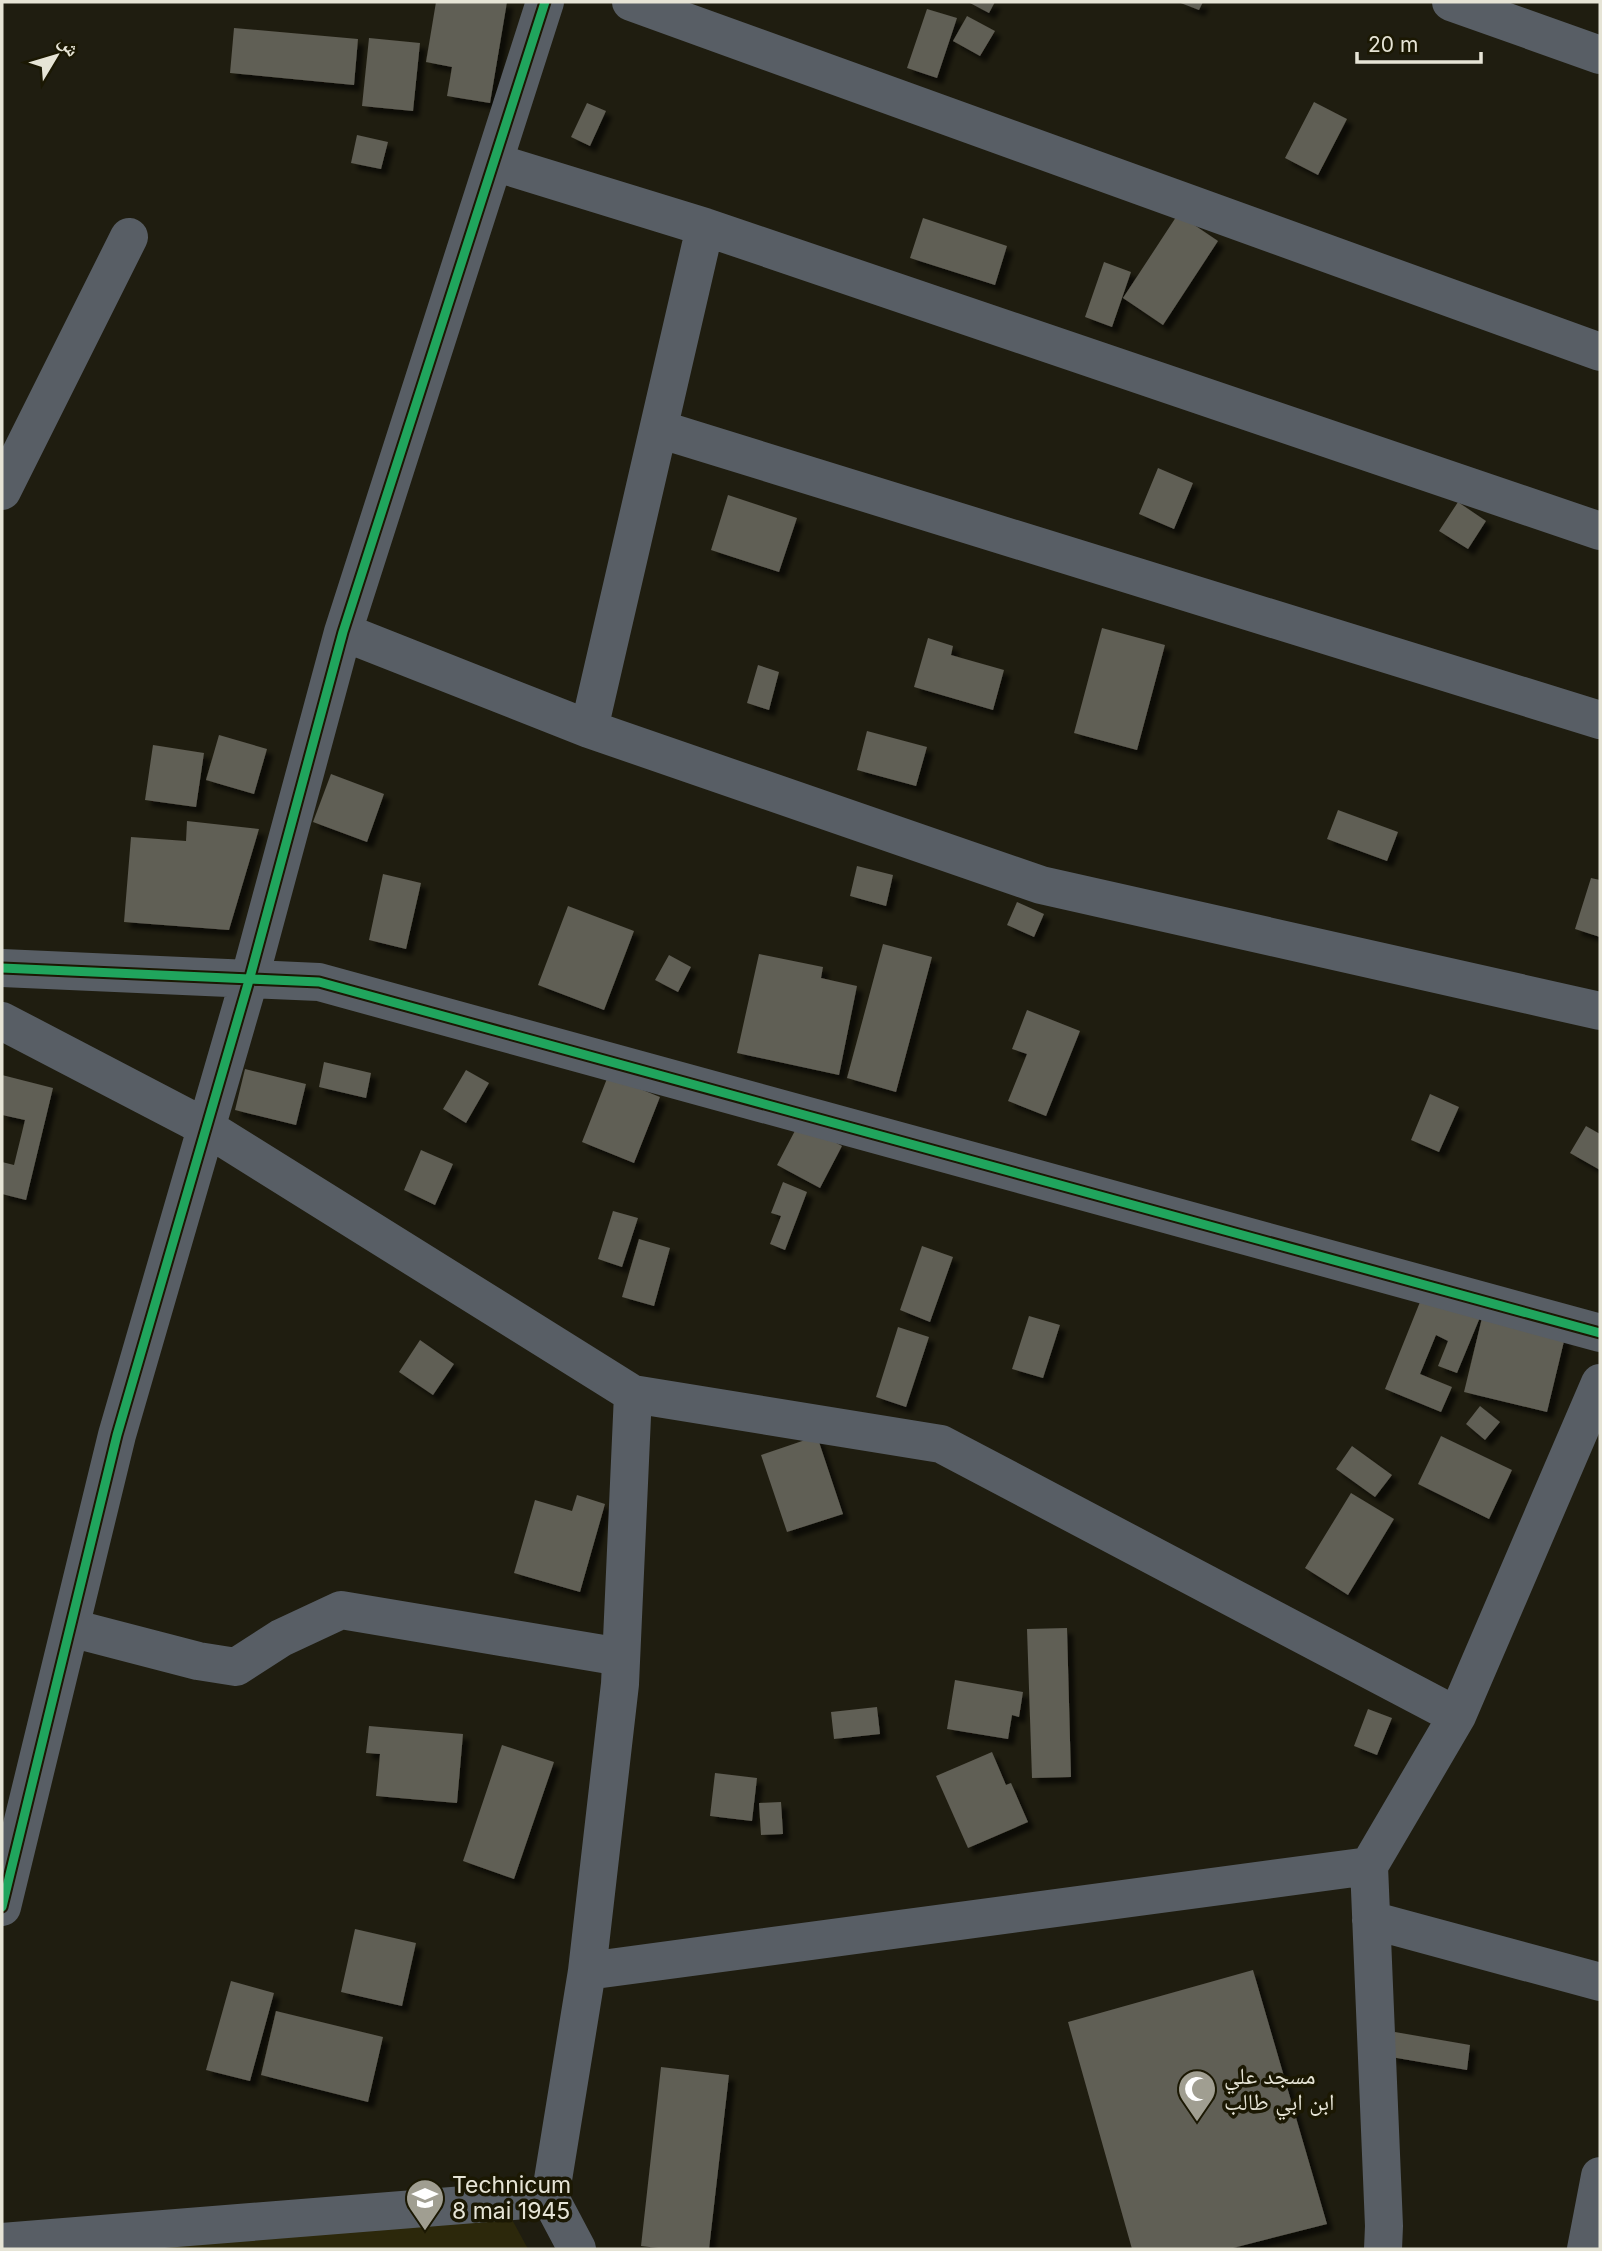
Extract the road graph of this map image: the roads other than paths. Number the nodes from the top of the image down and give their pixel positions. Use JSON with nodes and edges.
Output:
{"nodes":[{"id":1,"x":545,"y":2,"type":"edge"},
{"id":2,"x":631,"y":2,"type":"edge"},
{"id":3,"x":1451,"y":2,"type":"edge"},
{"id":4,"x":1600,"y":55,"type":"edge"},
{"id":5,"x":494,"y":162,"type":"junction"},
{"id":6,"x":705,"y":227,"type":"junction"},
{"id":7,"x":129,"y":237,"type":"dead end"},
{"id":8,"x":1600,"y":352,"type":"edge"},
{"id":9,"x":659,"y":429,"type":"junction"},
{"id":10,"x":2,"y":491,"type":"edge"},
{"id":11,"x":1600,"y":531,"type":"edge"},
{"id":12,"x":343,"y":632,"type":"junction"},
{"id":13,"x":1600,"y":720,"type":"edge"},
{"id":14,"x":589,"y":729,"type":"junction"},
{"id":15,"x":2,"y":968,"type":"edge"},
{"id":16,"x":250,"y":977,"type":"junction"},
{"id":17,"x":1600,"y":1011,"type":"edge"},
{"id":18,"x":2,"y":1021,"type":"edge"},
{"id":19,"x":207,"y":1128,"type":"junction"},
{"id":20,"x":1600,"y":1333,"type":"edge"},
{"id":21,"x":1600,"y":1383,"type":"edge"},
{"id":22,"x":633,"y":1394,"type":"junction"},
{"id":23,"x":71,"y":1628,"type":"junction"},
{"id":24,"x":621,"y":1657,"type":"junction"},
{"id":25,"x":1457,"y":1716,"type":"junction"},
{"id":26,"x":1369,"y":1866,"type":"junction"},
{"id":27,"x":2,"y":1907,"type":"edge"},
{"id":28,"x":1371,"y":1920,"type":"junction"},
{"id":29,"x":587,"y":1970,"type":"junction"},
{"id":30,"x":1600,"y":1982,"type":"edge"},
{"id":31,"x":1600,"y":2176,"type":"edge"},
{"id":32,"x":550,"y":2198,"type":"junction"},
{"id":33,"x":2,"y":2242,"type":"edge"},
{"id":34,"x":577,"y":2249,"type":"edge"},
{"id":35,"x":1383,"y":2249,"type":"edge"},
{"id":36,"x":1586,"y":2249,"type":"edge"}],
"edges":[{"from":1,"to":5,"type":"street"},
{"from":2,"to":8,"type":"street"},
{"from":3,"to":4,"type":"street"},
{"from":5,"to":6,"type":"street"},
{"from":5,"to":12,"type":"street"},
{"from":6,"to":9,"type":"street"},
{"from":6,"to":11,"type":"street"},
{"from":7,"to":10,"type":"street"},
{"from":9,"to":13,"type":"street"},
{"from":9,"to":14,"type":"street"},
{"from":12,"to":14,"type":"street"},
{"from":12,"to":16,"type":"street"},
{"from":14,"to":17,"type":"street"},
{"from":15,"to":16,"type":"street"},
{"from":16,"to":19,"type":"street"},
{"from":16,"to":20,"type":"street"},
{"from":18,"to":19,"type":"street"},
{"from":19,"to":22,"type":"street"},
{"from":19,"to":23,"type":"street"},
{"from":21,"to":25,"type":"street"},
{"from":22,"to":24,"type":"street"},
{"from":22,"to":25,"type":"street"},
{"from":23,"to":24,"type":"street"},
{"from":23,"to":27,"type":"street"},
{"from":24,"to":29,"type":"street"},
{"from":25,"to":26,"type":"street"},
{"from":26,"to":28,"type":"street"},
{"from":26,"to":29,"type":"street"},
{"from":28,"to":30,"type":"street"},
{"from":28,"to":35,"type":"street"},
{"from":29,"to":32,"type":"street"},
{"from":31,"to":36,"type":"street"},
{"from":32,"to":33,"type":"street"},
{"from":32,"to":34,"type":"street"}]}
